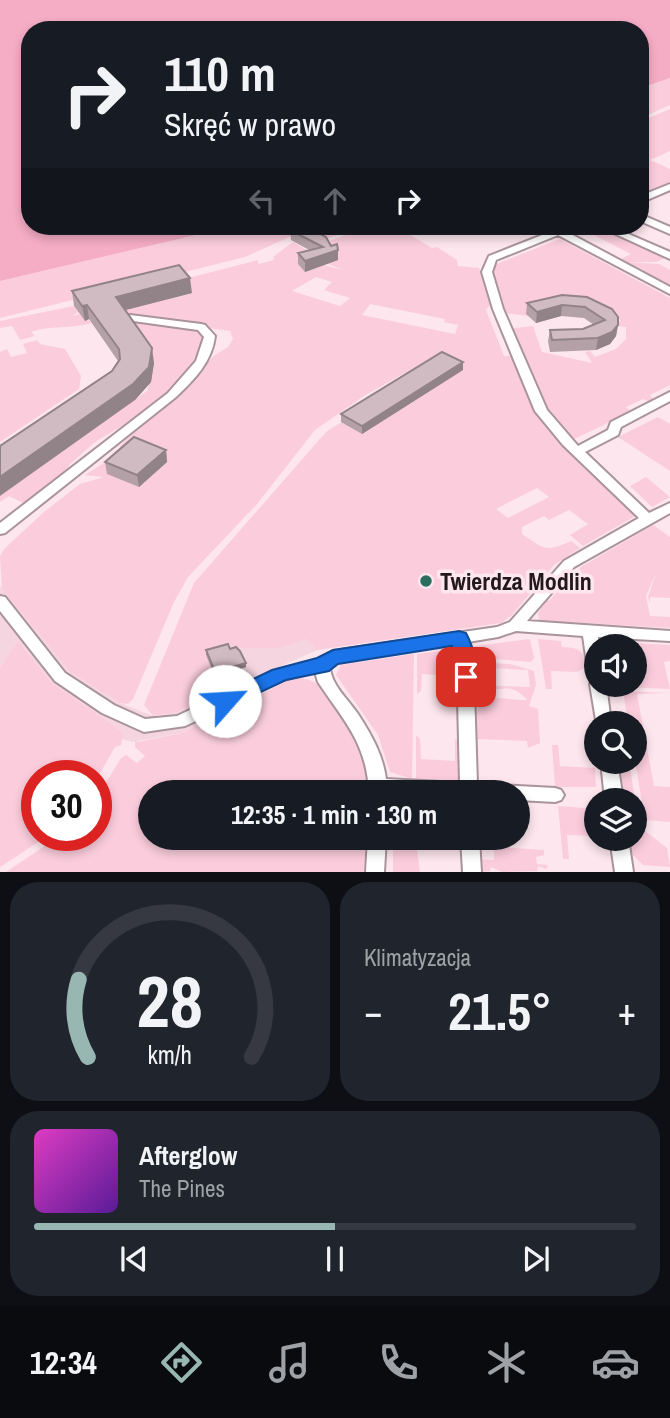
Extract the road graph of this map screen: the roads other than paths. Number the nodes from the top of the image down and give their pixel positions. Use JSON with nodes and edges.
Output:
{"nodes":[{"id":1,"x":670,"y":187,"type":"edge"},
{"id":2,"x":649,"y":196,"type":"edge"},
{"id":3,"x":649,"y":221,"type":"edge"},
{"id":4,"x":670,"y":231,"type":"edge"},
{"id":5,"x":548,"y":235,"type":"edge"},
{"id":6,"x":565,"y":235,"type":"edge"},
{"id":7,"x":623,"y":235,"type":"edge"},
{"id":8,"x":670,"y":256,"type":"edge"},
{"id":9,"x":670,"y":291,"type":"edge"},
{"id":10,"x":130,"y":318,"type":"edge"},
{"id":11,"x":670,"y":396,"type":"edge"},
{"id":12,"x":577,"y":450,"type":"junction"},
{"id":13,"x":670,"y":507,"type":"edge"},
{"id":14,"x":648,"y":519,"type":"junction"},
{"id":15,"x":0,"y":530,"type":"edge"},
{"id":16,"x":0,"y":601,"type":"edge"},
{"id":17,"x":514,"y":626,"type":"junction"},
{"id":18,"x":590,"y":632,"type":"joint"},
{"id":19,"x":670,"y":636,"type":"edge"},
{"id":20,"x":459,"y":638,"type":"junction"},
{"id":21,"x":322,"y":665,"type":"junction"},
{"id":22,"x":376,"y":780,"type":"edge"},
{"id":23,"x":469,"y":780,"type":"edge"},
{"id":24,"x":530,"y":794,"type":"edge"},
{"id":25,"x":555,"y":795,"type":"dead end"},
{"id":26,"x":377,"y":850,"type":"edge"},
{"id":27,"x":471,"y":850,"type":"edge"},
{"id":28,"x":621,"y":851,"type":"edge"},
{"id":29,"x":376,"y":872,"type":"edge"},
{"id":30,"x":472,"y":872,"type":"edge"},
{"id":31,"x":624,"y":872,"type":"edge"}],
"edges":[{"from":1,"to":2,"type":"street"},
{"from":3,"to":4,"type":"street"},
{"from":5,"to":12,"type":"street"},
{"from":6,"to":9,"type":"street"},
{"from":7,"to":8,"type":"street"},
{"from":10,"to":15,"type":"street"},
{"from":11,"to":12,"type":"street"},
{"from":12,"to":14,"type":"street"},
{"from":13,"to":14,"type":"street"},
{"from":14,"to":17,"type":"street"},
{"from":16,"to":21,"type":"street"},
{"from":17,"to":18,"type":"street"},
{"from":17,"to":20,"type":"street"},
{"from":18,"to":19,"type":"street"},
{"from":20,"to":21,"type":"street"},
{"from":20,"to":23,"type":"street"},
{"from":21,"to":22,"type":"street"},
{"from":24,"to":25,"type":"street"},
{"from":26,"to":29,"type":"street"},
{"from":27,"to":30,"type":"street"},
{"from":28,"to":31,"type":"street"}]}
